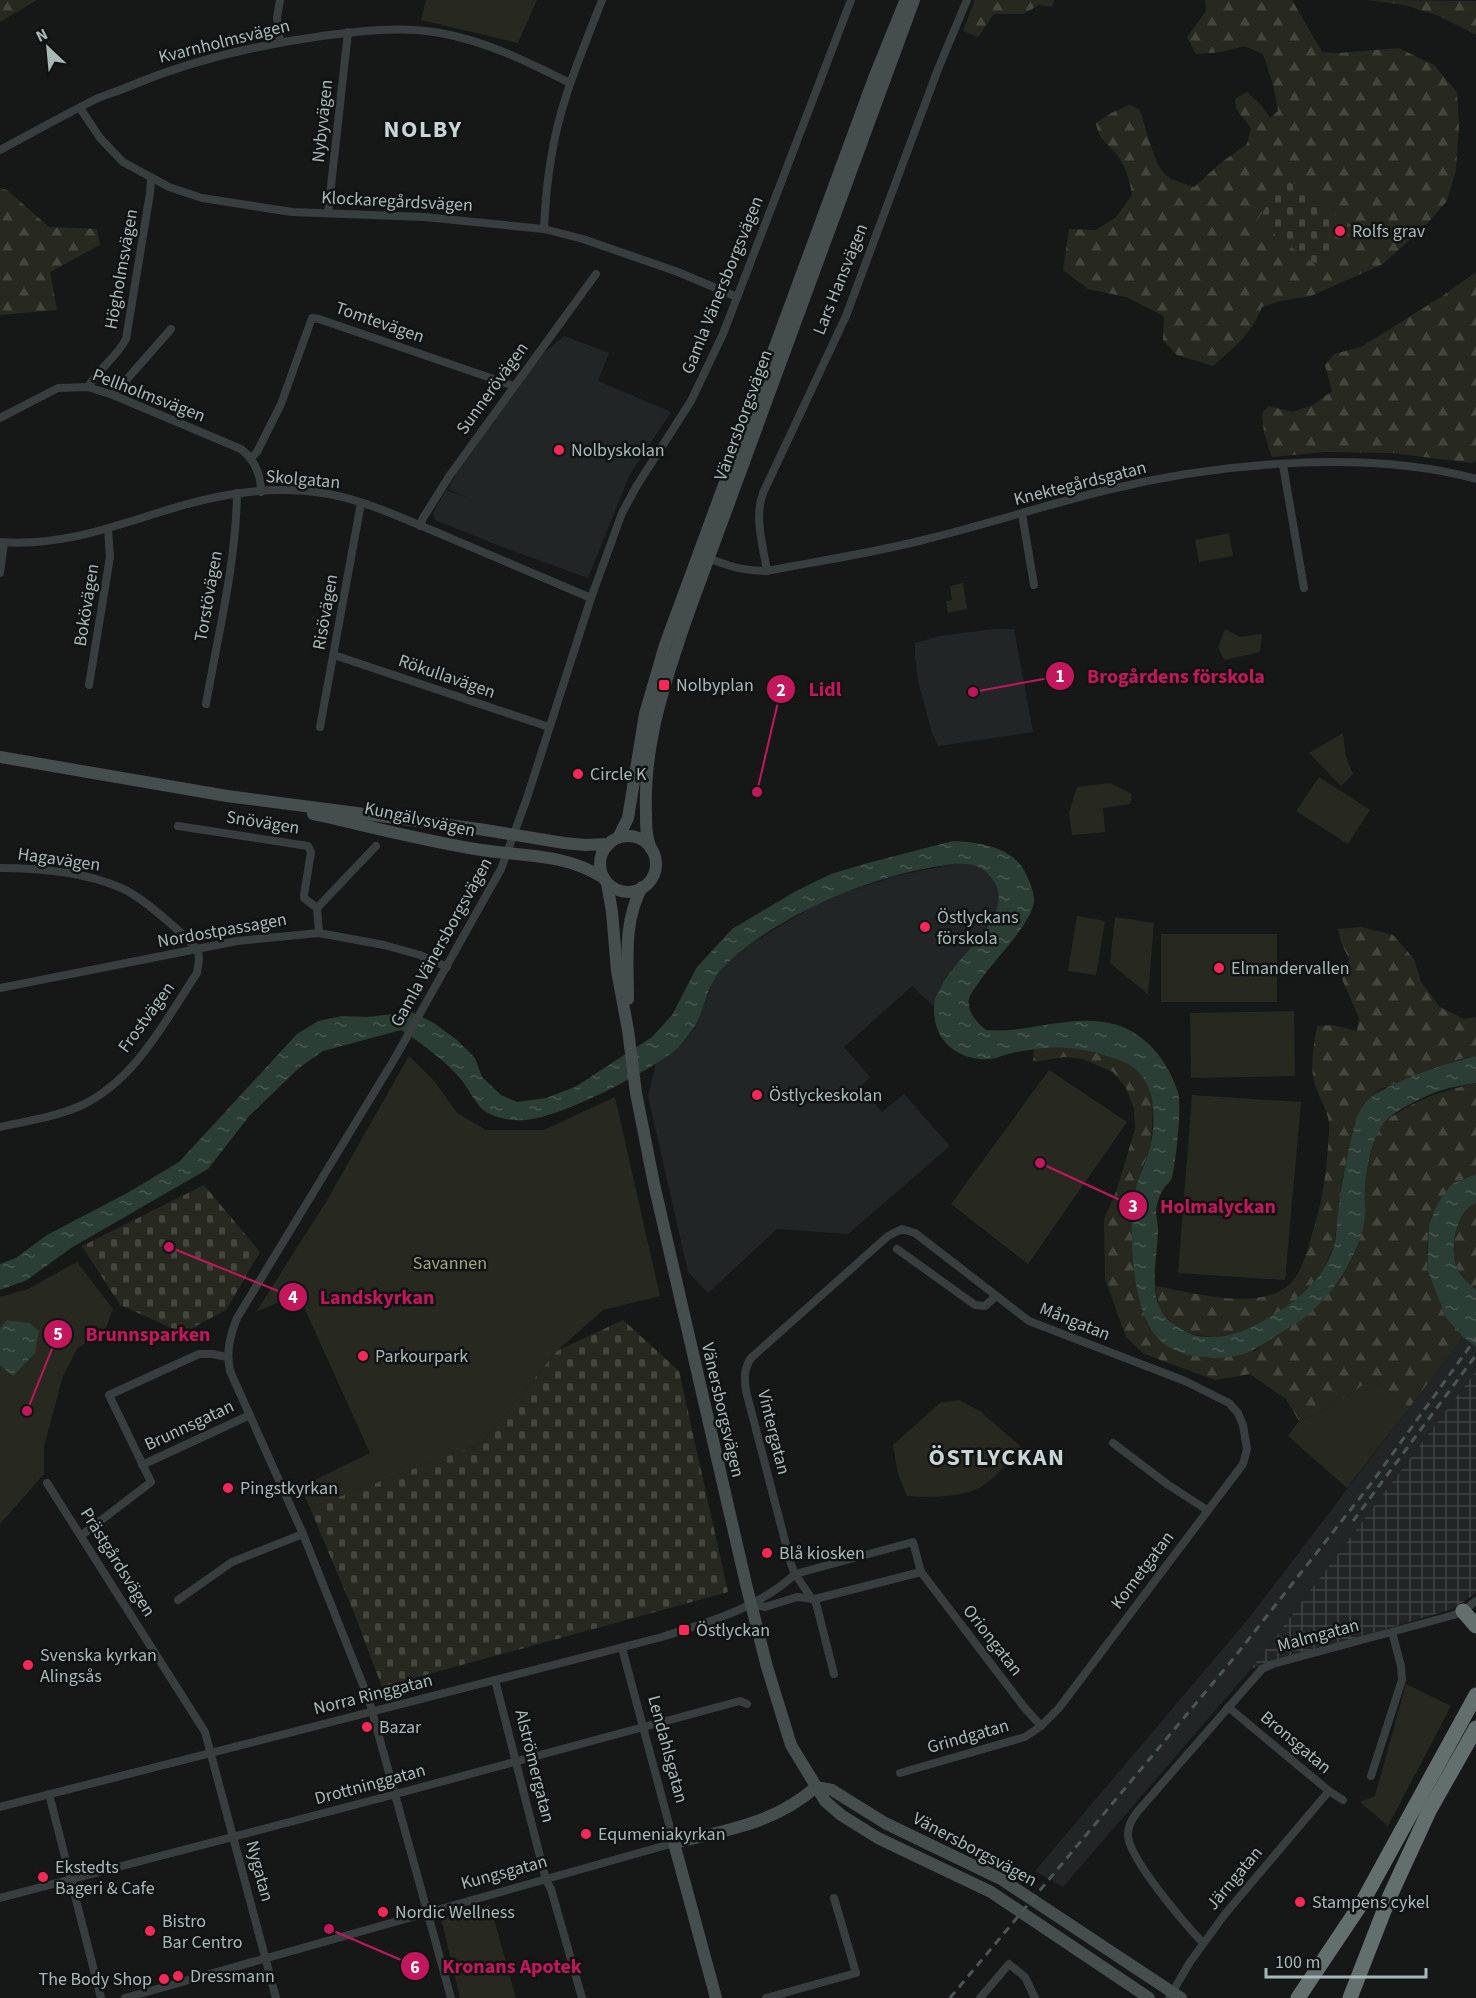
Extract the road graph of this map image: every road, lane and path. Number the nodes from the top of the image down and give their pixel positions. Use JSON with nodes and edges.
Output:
{"nodes":[{"id":1,"x":280,"y":0,"type":"edge"},
{"id":2,"x":602,"y":0,"type":"edge"},
{"id":3,"x":851,"y":0,"type":"edge"},
{"id":4,"x":906,"y":0,"type":"edge"},
{"id":5,"x":914,"y":0,"type":"edge"},
{"id":6,"x":967,"y":0,"type":"edge"},
{"id":7,"x":348,"y":33,"type":"junction"},
{"id":8,"x":280,"y":42,"type":"junction"},
{"id":9,"x":570,"y":83,"type":"junction"},
{"id":10,"x":80,"y":108,"type":"junction"},
{"id":11,"x":0,"y":150,"type":"edge"},
{"id":12,"x":151,"y":179,"type":"junction"},
{"id":13,"x":328,"y":213,"type":"junction"},
{"id":14,"x":544,"y":229,"type":"junction"},
{"id":15,"x":596,"y":274,"type":"dead end"},
{"id":16,"x":737,"y":297,"type":"junction"},
{"id":17,"x":171,"y":329,"type":"dead end"},
{"id":18,"x":514,"y":386,"type":"junction"},
{"id":19,"x":88,"y":387,"type":"junction"},
{"id":20,"x":113,"y":396,"type":"junction"},
{"id":21,"x":0,"y":418,"type":"edge"},
{"id":22,"x":251,"y":458,"type":"junction"},
{"id":23,"x":1283,"y":465,"type":"junction"},
{"id":24,"x":1476,"y":479,"type":"edge"},
{"id":25,"x":261,"y":492,"type":"junction"},
{"id":26,"x":237,"y":493,"type":"junction"},
{"id":27,"x":361,"y":503,"type":"junction"},
{"id":28,"x":1022,"y":514,"type":"junction"},
{"id":29,"x":420,"y":526,"type":"junction"},
{"id":30,"x":108,"y":529,"type":"junction"},
{"id":31,"x":2,"y":543,"type":"edge"},
{"id":32,"x":704,"y":557,"type":"junction"},
{"id":33,"x":767,"y":571,"type":"junction"},
{"id":34,"x":0,"y":573,"type":"edge"},
{"id":35,"x":1034,"y":585,"type":"dead end"},
{"id":36,"x":1304,"y":588,"type":"dead end"},
{"id":37,"x":591,"y":598,"type":"junction"},
{"id":38,"x":334,"y":655,"type":"junction"},
{"id":39,"x":90,"y":685,"type":"dead end"},
{"id":40,"x":206,"y":704,"type":"dead end"},
{"id":41,"x":320,"y":727,"type":"dead end"},
{"id":42,"x":549,"y":727,"type":"junction"},
{"id":43,"x":0,"y":757,"type":"edge"},
{"id":44,"x":227,"y":796,"type":"junction"},
{"id":45,"x":178,"y":826,"type":"dead end"},
{"id":46,"x":513,"y":834,"type":"junction"},
{"id":47,"x":613,"y":841,"type":"junction"},
{"id":48,"x":376,"y":846,"type":"dead end"},
{"id":49,"x":651,"y":849,"type":"junction"},
{"id":50,"x":507,"y":853,"type":"junction"},
{"id":51,"x":0,"y":868,"type":"edge"},
{"id":52,"x":606,"y":880,"type":"junction"},
{"id":53,"x":642,"y":887,"type":"junction"},
{"id":54,"x":317,"y":908,"type":"junction"},
{"id":55,"x":319,"y":933,"type":"junction"},
{"id":56,"x":198,"y":950,"type":"junction"},
{"id":57,"x":447,"y":967,"type":"junction"},
{"id":58,"x":0,"y":988,"type":"edge"},
{"id":59,"x":628,"y":1030,"type":"junction"},
{"id":60,"x":0,"y":1127,"type":"edge"},
{"id":61,"x":902,"y":1229,"type":"joint"},
{"id":62,"x":897,"y":1249,"type":"dead end"},
{"id":63,"x":996,"y":1296,"type":"junction"},
{"id":64,"x":227,"y":1357,"type":"junction"},
{"id":65,"x":249,"y":1415,"type":"junction"},
{"id":66,"x":1243,"y":1425,"type":"joint"},
{"id":67,"x":1113,"y":1443,"type":"dead end"},
{"id":68,"x":142,"y":1465,"type":"junction"},
{"id":69,"x":47,"y":1483,"type":"dead end"},
{"id":70,"x":1204,"y":1508,"type":"dead end"},
{"id":71,"x":303,"y":1534,"type":"junction"},
{"id":72,"x":81,"y":1535,"type":"junction"},
{"id":73,"x":921,"y":1572,"type":"junction"},
{"id":74,"x":795,"y":1574,"type":"junction"},
{"id":75,"x":813,"y":1599,"type":"junction"},
{"id":76,"x":177,"y":1600,"type":"dead end"},
{"id":77,"x":1476,"y":1601,"type":"edge"},
{"id":78,"x":751,"y":1604,"type":"junction"},
{"id":79,"x":1463,"y":1611,"type":"junction"},
{"id":80,"x":1476,"y":1626,"type":"edge"},
{"id":81,"x":1392,"y":1632,"type":"junction"},
{"id":82,"x":622,"y":1648,"type":"junction"},
{"id":83,"x":834,"y":1674,"type":"dead end"},
{"id":84,"x":495,"y":1680,"type":"junction"},
{"id":85,"x":1476,"y":1682,"type":"edge"},
{"id":86,"x":1473,"y":1700,"type":"edge"},
{"id":87,"x":747,"y":1704,"type":"dead end"},
{"id":88,"x":1228,"y":1707,"type":"junction"},
{"id":89,"x":373,"y":1711,"type":"junction"},
{"id":90,"x":1041,"y":1726,"type":"junction"},
{"id":91,"x":644,"y":1727,"type":"junction"},
{"id":92,"x":1476,"y":1728,"type":"edge"},
{"id":93,"x":212,"y":1753,"type":"junction"},
{"id":94,"x":517,"y":1761,"type":"junction"},
{"id":95,"x":900,"y":1773,"type":"dead end"},
{"id":96,"x":1371,"y":1776,"type":"dead end"},
{"id":97,"x":816,"y":1787,"type":"junction"},
{"id":98,"x":1329,"y":1791,"type":"junction"},
{"id":99,"x":49,"y":1794,"type":"junction"},
{"id":100,"x":396,"y":1794,"type":"junction"},
{"id":101,"x":1343,"y":1800,"type":"dead end"},
{"id":102,"x":0,"y":1807,"type":"edge"},
{"id":103,"x":234,"y":1837,"type":"junction"},
{"id":104,"x":674,"y":1843,"type":"junction"},
{"id":105,"x":70,"y":1879,"type":"junction"},
{"id":106,"x":546,"y":1880,"type":"junction"},
{"id":107,"x":0,"y":1898,"type":"edge"},
{"id":108,"x":834,"y":1898,"type":"dead end"},
{"id":109,"x":428,"y":1912,"type":"junction"},
{"id":110,"x":1203,"y":1943,"type":"junction"},
{"id":111,"x":266,"y":1957,"type":"junction"},
{"id":112,"x":1174,"y":1996,"type":"edge"},
{"id":113,"x":1298,"y":1997,"type":"edge"},
{"id":114,"x":101,"y":1998,"type":"edge"},
{"id":115,"x":125,"y":1998,"type":"edge"},
{"id":116,"x":276,"y":1998,"type":"edge"},
{"id":117,"x":451,"y":1998,"type":"edge"},
{"id":118,"x":582,"y":1998,"type":"edge"},
{"id":119,"x":716,"y":1998,"type":"edge"},
{"id":120,"x":766,"y":1998,"type":"edge"},
{"id":121,"x":980,"y":1998,"type":"edge"},
{"id":122,"x":1035,"y":1998,"type":"edge"},
{"id":123,"x":1149,"y":1998,"type":"edge"},
{"id":124,"x":1350,"y":1998,"type":"edge"}],
"edges":[{"from":1,"to":8,"type":"street"},
{"from":2,"to":9,"type":"street"},
{"from":3,"to":16,"type":"street","name":"Gamla Vänersborgsvägen"},
{"from":4,"to":32,"type":"main road","name":"Vänersborgsvägen"},
{"from":5,"to":32,"type":"main road","name":"Vänersborgsvägen"},
{"from":6,"to":33,"type":"street","name":"Lars Hansvägen"},
{"from":7,"to":8,"type":"street","name":"Kvarnholmsvägen"},
{"from":7,"to":9,"type":"street","name":"Kvarnholmsvägen"},
{"from":7,"to":13,"type":"street","name":"Nybyvägen"},
{"from":8,"to":10,"type":"street","name":"Kvarnholmsvägen"},
{"from":9,"to":14,"type":"street"},
{"from":10,"to":11,"type":"street","name":"Kvarnholmsvägen"},
{"from":10,"to":12,"type":"street","name":"Klockaregårdsvägen"},
{"from":12,"to":13,"type":"street","name":"Klockaregårdsvägen"},
{"from":12,"to":19,"type":"street","name":"Högholmsvägen"},
{"from":13,"to":14,"type":"street","name":"Klockaregårdsvägen"},
{"from":14,"to":16,"type":"street","name":"Klockaregårdsvägen"},
{"from":15,"to":18,"type":"street","name":"Sunnerövägen"},
{"from":16,"to":37,"type":"street","name":"Gamla Vänersborgsvägen"},
{"from":17,"to":20,"type":"street"},
{"from":18,"to":22,"type":"street","name":"Tomtevägen"},
{"from":18,"to":29,"type":"street","name":"Sunnerövägen"},
{"from":19,"to":20,"type":"street","name":"Pellholmsvägen"},
{"from":19,"to":21,"type":"street","name":"Pellholmsvägen"},
{"from":20,"to":22,"type":"street","name":"Pellholmsvägen"},
{"from":22,"to":25,"type":"street"},
{"from":23,"to":24,"type":"street","name":"Knektegårdsgatan"},
{"from":23,"to":28,"type":"street","name":"Knektegårdsgatan"},
{"from":23,"to":36,"type":"street"},
{"from":25,"to":26,"type":"street","name":"Skolgatan"},
{"from":25,"to":27,"type":"street","name":"Skolgatan"},
{"from":26,"to":30,"type":"street","name":"Skolgatan"},
{"from":26,"to":40,"type":"street","name":"Torstövägen"},
{"from":27,"to":29,"type":"street","name":"Skolgatan"},
{"from":27,"to":38,"type":"street","name":"Risövägen"},
{"from":28,"to":33,"type":"street","name":"Knektegårdsgatan"},
{"from":28,"to":35,"type":"street"},
{"from":29,"to":37,"type":"street","name":"Skolgatan"},
{"from":30,"to":31,"type":"street","name":"Skolgatan"},
{"from":30,"to":39,"type":"street","name":"Bokövägen"},
{"from":31,"to":34,"type":"street"},
{"from":32,"to":33,"type":"street","name":"Knektegårdsgatan"},
{"from":32,"to":47,"type":"main road","name":"Vänersborgsvägen"},
{"from":32,"to":49,"type":"main road","name":"Vänersborgsvägen"},
{"from":37,"to":42,"type":"street","name":"Gamla Vänersborgsvägen"},
{"from":38,"to":41,"type":"street","name":"Risövägen"},
{"from":38,"to":42,"type":"street","name":"Rökullavägen"},
{"from":42,"to":46,"type":"street","name":"Gamla Vänersborgsvägen"},
{"from":43,"to":44,"type":"main road","name":"Kungälvsvägen"},
{"from":44,"to":46,"type":"main road","name":"Kungälvsvägen"},
{"from":44,"to":50,"type":"main road","name":"Kungälvsvägen"},
{"from":45,"to":54,"type":"street","name":"Snövägen"},
{"from":46,"to":47,"type":"main road","name":"Kungälvsvägen"},
{"from":46,"to":50,"type":"street","name":"Gamla Vänersborgsvägen"},
{"from":47,"to":49,"type":"main road"},
{"from":47,"to":52,"type":"main road"},
{"from":48,"to":54,"type":"street"},
{"from":49,"to":53,"type":"main road"},
{"from":50,"to":52,"type":"main road","name":"Kungälvsvägen"},
{"from":50,"to":57,"type":"street","name":"Gamla Vänersborgsvägen"},
{"from":51,"to":56,"type":"street","name":"Hagavägen"},
{"from":52,"to":53,"type":"main road"},
{"from":52,"to":59,"type":"main road","name":"Vänersborgsvägen"},
{"from":53,"to":59,"type":"main road","name":"Vänersborgsvägen"},
{"from":54,"to":55,"type":"street","name":"Snövägen"},
{"from":55,"to":56,"type":"street","name":"Nordostpassagen"},
{"from":55,"to":57,"type":"street","name":"Nordostpassagen"},
{"from":56,"to":58,"type":"street","name":"Nordostpassagen"},
{"from":56,"to":60,"type":"street","name":"Frostvägen"},
{"from":57,"to":64,"type":"street","name":"Gamla Vänersborgsvägen"},
{"from":59,"to":78,"type":"main road","name":"Vänersborgsvägen"},
{"from":61,"to":63,"type":"street","name":"Mångatan"},
{"from":61,"to":74,"type":"street","name":"Vintergatan"},
{"from":62,"to":63,"type":"street"},
{"from":63,"to":66,"type":"street","name":"Mångatan"},
{"from":64,"to":65,"type":"street","name":"Gamla Vänersborgsvägen"},
{"from":64,"to":68,"type":"street"},
{"from":65,"to":68,"type":"street","name":"Brunnsgatan"},
{"from":65,"to":71,"type":"street","name":"Gamla Vänersborgsvägen"},
{"from":66,"to":90,"type":"street","name":"Kometgatan"},
{"from":67,"to":70,"type":"street"},
{"from":68,"to":72,"type":"street"},
{"from":69,"to":72,"type":"street","name":"Prästgårdsvägen"},
{"from":71,"to":76,"type":"street"},
{"from":71,"to":89,"type":"street","name":"Gamla Vänersborgsvägen"},
{"from":72,"to":93,"type":"street","name":"Prästgårdsvägen"},
{"from":73,"to":74,"type":"street","name":"Oriongatan"},
{"from":73,"to":75,"type":"street"},
{"from":73,"to":90,"type":"street","name":"Oriongatan"},
{"from":74,"to":75,"type":"street","name":"Vintergatan"},
{"from":74,"to":78,"type":"street","name":"Oriongatan"},
{"from":75,"to":78,"type":"street"},
{"from":75,"to":83,"type":"street","name":"Vintergatan"},
{"from":77,"to":79,"type":"street","name":"Malmgatan"},
{"from":78,"to":82,"type":"street","name":"Norra Ringgatan"},
{"from":78,"to":97,"type":"main road","name":"Vänersborgsvägen"},
{"from":79,"to":80,"type":"highway"},
{"from":79,"to":81,"type":"street","name":"Malmgatan"},
{"from":81,"to":88,"type":"street","name":"Malmgatan"},
{"from":81,"to":96,"type":"street"},
{"from":82,"to":84,"type":"street","name":"Norra Ringgatan"},
{"from":82,"to":91,"type":"street","name":"Lendahlsgatan"},
{"from":84,"to":89,"type":"street","name":"Norra Ringgatan"},
{"from":84,"to":94,"type":"street","name":"Alströmergatan"},
{"from":85,"to":86,"type":"highway"},
{"from":86,"to":113,"type":"highway"},
{"from":87,"to":91,"type":"street","name":"Drottninggatan"},
{"from":88,"to":98,"type":"street","name":"Bronsgatan"},
{"from":88,"to":110,"type":"street","name":"Malmgatan"},
{"from":89,"to":93,"type":"street","name":"Norra Ringgatan"},
{"from":89,"to":100,"type":"street","name":"Gamla Vänersborgsvägen"},
{"from":90,"to":95,"type":"street","name":"Grindgatan"},
{"from":91,"to":94,"type":"street","name":"Drottninggatan"},
{"from":91,"to":104,"type":"street","name":"Lendahlsgatan"},
{"from":92,"to":124,"type":"highway"},
{"from":93,"to":99,"type":"street","name":"Norra Ringgatan"},
{"from":93,"to":103,"type":"street","name":"Nygatan"},
{"from":94,"to":100,"type":"street","name":"Drottninggatan"},
{"from":94,"to":106,"type":"street","name":"Alströmergatan"},
{"from":97,"to":104,"type":"main road","name":"Kungsgatan"},
{"from":97,"to":112,"type":"main road","name":"Vänersborgsvägen"},
{"from":97,"to":123,"type":"main road","name":"Vänersborgsvägen"},
{"from":98,"to":101,"type":"street","name":"Bronsgatan"},
{"from":98,"to":110,"type":"street","name":"Järngatan"},
{"from":99,"to":102,"type":"street","name":"Norra Ringgatan"},
{"from":99,"to":105,"type":"street"},
{"from":100,"to":103,"type":"street","name":"Drottninggatan"},
{"from":100,"to":109,"type":"street","name":"Gamla Vänersborgsvägen"},
{"from":103,"to":105,"type":"street","name":"Drottninggatan"},
{"from":103,"to":111,"type":"street","name":"Nygatan"},
{"from":104,"to":106,"type":"street","name":"Kungsgatan"},
{"from":104,"to":119,"type":"main road","name":"Lendahlsgatan"},
{"from":105,"to":107,"type":"street","name":"Drottninggatan"},
{"from":105,"to":114,"type":"street"},
{"from":106,"to":109,"type":"street","name":"Kungsgatan"},
{"from":106,"to":118,"type":"street","name":"Alströmergatan"},
{"from":108,"to":120,"type":"street"},
{"from":109,"to":111,"type":"street","name":"Kungsgatan"},
{"from":109,"to":117,"type":"street","name":"Gamla Vänersborgsvägen"},
{"from":110,"to":112,"type":"street","name":"Järngatan"},
{"from":111,"to":115,"type":"street","name":"Kungsgatan"},
{"from":111,"to":116,"type":"street","name":"Nygatan"},
{"from":121,"to":122,"type":"street"}]}
